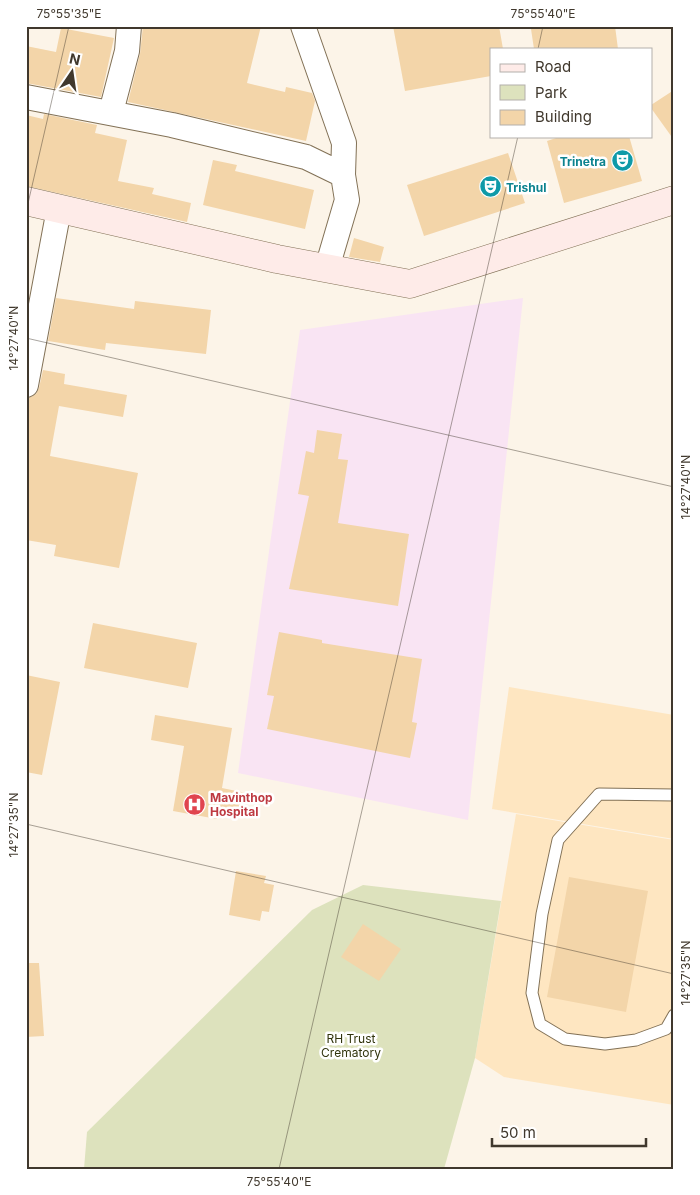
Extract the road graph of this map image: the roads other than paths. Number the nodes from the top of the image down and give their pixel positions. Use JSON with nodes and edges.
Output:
{"nodes":[{"id":1,"x":129,"y":26,"type":"edge"},
{"id":2,"x":303,"y":26,"type":"edge"},
{"id":3,"x":26,"y":97,"type":"edge"},
{"id":4,"x":111,"y":112,"type":"junction"},
{"id":5,"x":343,"y":175,"type":"junction"},
{"id":6,"x":674,"y":200,"type":"edge"},
{"id":7,"x":26,"y":201,"type":"edge"},
{"id":8,"x":59,"y":209,"type":"junction"},
{"id":9,"x":327,"y":268,"type":"junction"},
{"id":10,"x":30,"y":343,"type":"edge"},
{"id":11,"x":26,"y":385,"type":"edge"},
{"id":12,"x":674,"y":795,"type":"edge"},
{"id":13,"x":674,"y":1015,"type":"edge"}],
"edges":[{"from":1,"to":4,"type":"street"},
{"from":2,"to":5,"type":"street"},
{"from":3,"to":4,"type":"street"},
{"from":4,"to":5,"type":"street"},
{"from":5,"to":9,"type":"street"},
{"from":6,"to":9,"type":"street"},
{"from":7,"to":8,"type":"street"},
{"from":8,"to":9,"type":"street"},
{"from":8,"to":10,"type":"street"},
{"from":10,"to":11,"type":"street"},
{"from":12,"to":13,"type":"lane"}]}
